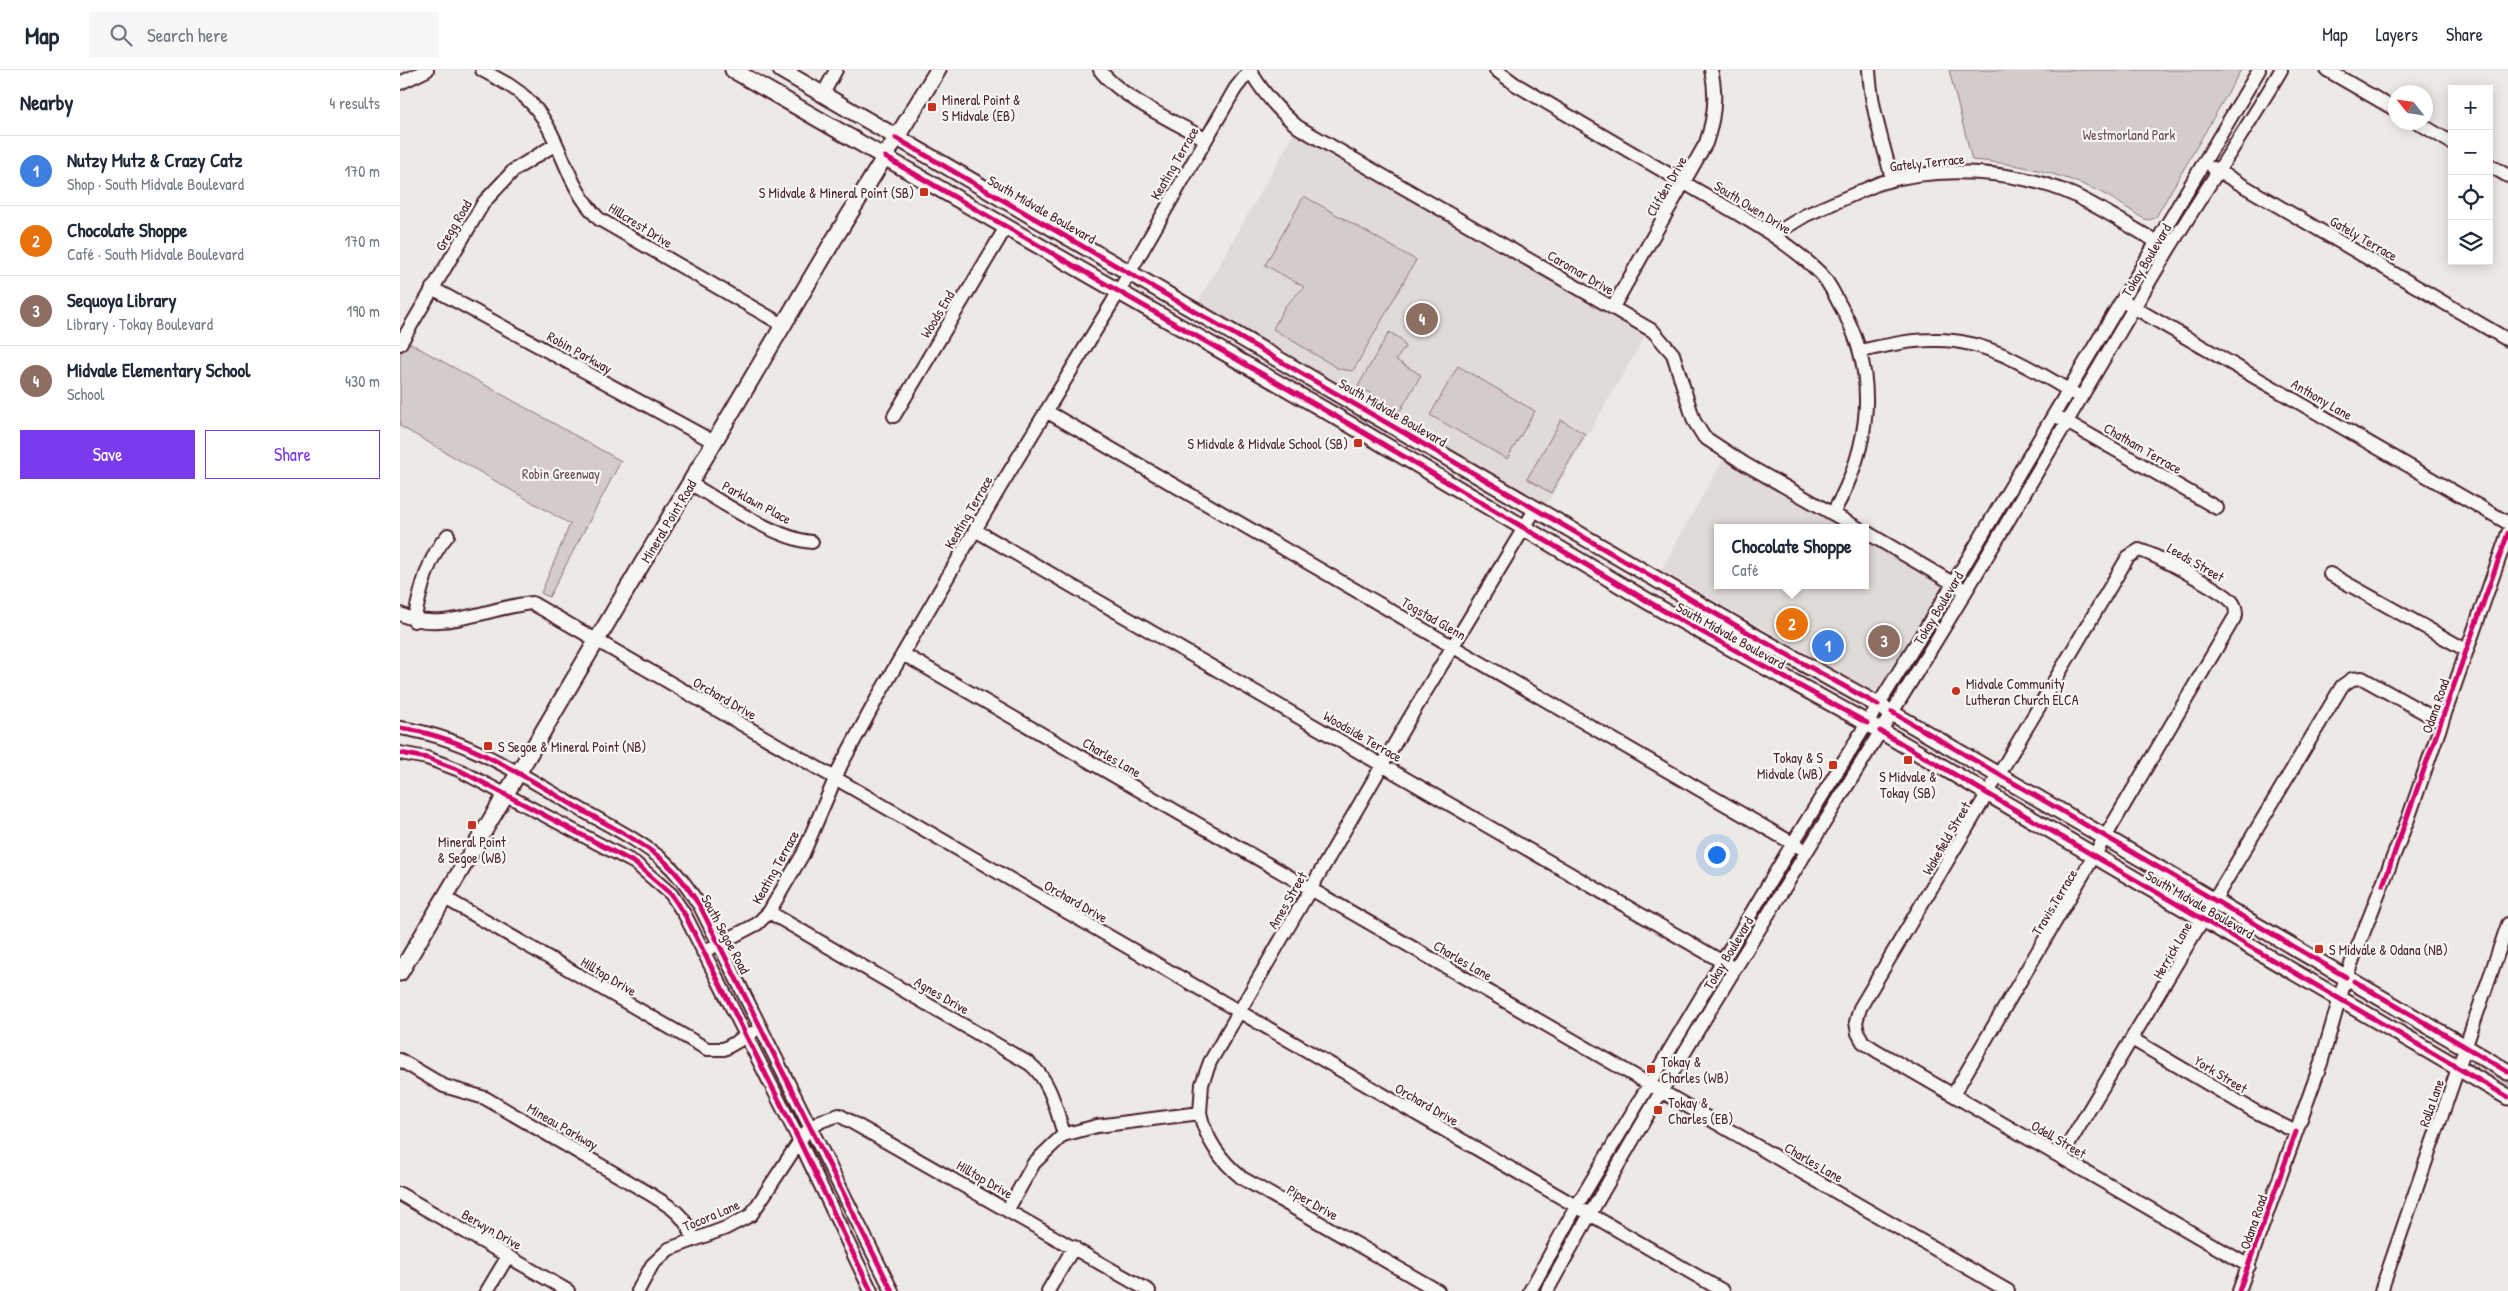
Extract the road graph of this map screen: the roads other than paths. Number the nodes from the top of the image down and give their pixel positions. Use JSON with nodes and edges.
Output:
{"nodes":[{"id":1,"x":427,"y":70,"type":"edge"},
{"id":2,"x":482,"y":70,"type":"edge"},
{"id":3,"x":733,"y":70,"type":"edge"},
{"id":4,"x":781,"y":70,"type":"edge"},
{"id":5,"x":836,"y":70,"type":"edge"},
{"id":6,"x":938,"y":70,"type":"edge"},
{"id":7,"x":1100,"y":70,"type":"edge"},
{"id":8,"x":1496,"y":70,"type":"edge"},
{"id":9,"x":1711,"y":70,"type":"edge"},
{"id":10,"x":1869,"y":70,"type":"edge"},
{"id":11,"x":2259,"y":70,"type":"edge"},
{"id":12,"x":2281,"y":70,"type":"edge"},
{"id":13,"x":2327,"y":70,"type":"edge"},
{"id":14,"x":1251,"y":71,"type":"edge"},
{"id":15,"x":400,"y":83,"type":"edge"},
{"id":16,"x":823,"y":94,"type":"junction"},
{"id":17,"x":2388,"y":105,"type":"edge"},
{"id":18,"x":2430,"y":130,"type":"edge"},
{"id":19,"x":896,"y":138,"type":"junction"},
{"id":20,"x":1205,"y":139,"type":"junction"},
{"id":21,"x":2448,"y":141,"type":"edge"},
{"id":22,"x":556,"y":144,"type":"junction"},
{"id":23,"x":884,"y":157,"type":"junction"},
{"id":24,"x":2204,"y":163,"type":"junction"},
{"id":25,"x":2493,"y":167,"type":"edge"},
{"id":26,"x":2220,"y":172,"type":"junction"},
{"id":27,"x":2508,"y":176,"type":"edge"},
{"id":28,"x":1892,"y":180,"type":"junction"},
{"id":29,"x":1684,"y":183,"type":"junction"},
{"id":30,"x":1006,"y":227,"type":"junction"},
{"id":31,"x":1773,"y":234,"type":"junction"},
{"id":32,"x":2157,"y":242,"type":"junction"},
{"id":33,"x":2169,"y":249,"type":"junction"},
{"id":34,"x":1129,"y":272,"type":"junction"},
{"id":35,"x":432,"y":288,"type":"junction"},
{"id":36,"x":1118,"y":291,"type":"junction"},
{"id":37,"x":2121,"y":300,"type":"junction"},
{"id":38,"x":1613,"y":307,"type":"junction"},
{"id":39,"x":2135,"y":308,"type":"junction"},
{"id":40,"x":783,"y":325,"type":"junction"},
{"id":41,"x":2508,"y":340,"type":"edge"},
{"id":42,"x":400,"y":344,"type":"edge"},
{"id":43,"x":1860,"y":351,"type":"junction"},
{"id":44,"x":2068,"y":390,"type":"junction"},
{"id":45,"x":2080,"y":397,"type":"junction"},
{"id":46,"x":1046,"y":411,"type":"junction"},
{"id":47,"x":2053,"y":414,"type":"junction"},
{"id":48,"x":894,"y":416,"type":"dead end"},
{"id":49,"x":2066,"y":422,"type":"junction"},
{"id":50,"x":714,"y":442,"type":"junction"},
{"id":51,"x":690,"y":483,"type":"junction"},
{"id":52,"x":1536,"y":508,"type":"junction"},
{"id":53,"x":2217,"y":508,"type":"dead end"},
{"id":54,"x":1833,"y":513,"type":"junction"},
{"id":55,"x":2508,"y":522,"type":"edge"},
{"id":56,"x":1851,"y":524,"type":"edge"},
{"id":57,"x":1525,"y":526,"type":"junction"},
{"id":58,"x":975,"y":530,"type":"junction"},
{"id":59,"x":2508,"y":533,"type":"edge"},
{"id":60,"x":1869,"y":534,"type":"edge"},
{"id":61,"x":448,"y":535,"type":"dead end"},
{"id":62,"x":812,"y":542,"type":"dead end"},
{"id":63,"x":2128,"y":557,"type":"joint"},
{"id":64,"x":2330,"y":574,"type":"dead end"},
{"id":65,"x":1953,"y":584,"type":"junction"},
{"id":66,"x":1966,"y":591,"type":"junction"},
{"id":67,"x":1666,"y":612,"type":"junction"},
{"id":68,"x":400,"y":614,"type":"edge"},
{"id":69,"x":2236,"y":617,"type":"joint"},
{"id":70,"x":414,"y":621,"type":"junction"},
{"id":71,"x":1754,"y":636,"type":"junction"},
{"id":72,"x":596,"y":641,"type":"junction"},
{"id":73,"x":1453,"y":647,"type":"junction"},
{"id":74,"x":2466,"y":650,"type":"junction"},
{"id":75,"x":903,"y":654,"type":"junction"},
{"id":76,"x":1885,"y":709,"type":"junction"},
{"id":77,"x":2442,"y":722,"type":"junction"},
{"id":78,"x":1867,"y":723,"type":"junction"},
{"id":79,"x":400,"y":728,"type":"edge"},
{"id":80,"x":1880,"y":731,"type":"junction"},
{"id":81,"x":400,"y":753,"type":"edge"},
{"id":82,"x":1383,"y":765,"type":"junction"},
{"id":83,"x":517,"y":772,"type":"junction"},
{"id":84,"x":1997,"y":775,"type":"junction"},
{"id":85,"x":834,"y":778,"type":"junction"},
{"id":86,"x":1986,"y":793,"type":"junction"},
{"id":87,"x":505,"y":794,"type":"junction"},
{"id":88,"x":2105,"y":838,"type":"junction"},
{"id":89,"x":1793,"y":843,"type":"junction"},
{"id":90,"x":1806,"y":851,"type":"junction"},
{"id":91,"x":2095,"y":855,"type":"junction"},
{"id":92,"x":1311,"y":890,"type":"junction"},
{"id":93,"x":444,"y":898,"type":"junction"},
{"id":94,"x":2214,"y":901,"type":"junction"},
{"id":95,"x":769,"y":912,"type":"junction"},
{"id":96,"x":2203,"y":919,"type":"junction"},
{"id":97,"x":2508,"y":924,"type":"edge"},
{"id":98,"x":719,"y":944,"type":"junction"},
{"id":99,"x":703,"y":952,"type":"junction"},
{"id":100,"x":1723,"y":962,"type":"junction"},
{"id":101,"x":1736,"y":969,"type":"junction"},
{"id":102,"x":400,"y":973,"type":"edge"},
{"id":103,"x":2350,"y":979,"type":"junction"},
{"id":104,"x":2343,"y":1000,"type":"junction"},
{"id":105,"x":1239,"y":1013,"type":"junction"},
{"id":106,"x":762,"y":1028,"type":"junction"},
{"id":107,"x":1858,"y":1032,"type":"joint"},
{"id":108,"x":745,"y":1036,"type":"junction"},
{"id":109,"x":2132,"y":1039,"type":"junction"},
{"id":110,"x":2465,"y":1046,"type":"junction"},
{"id":111,"x":400,"y":1060,"type":"edge"},
{"id":112,"x":2459,"y":1068,"type":"junction"},
{"id":113,"x":2508,"y":1072,"type":"edge"},
{"id":114,"x":1649,"y":1085,"type":"junction"},
{"id":115,"x":1662,"y":1092,"type":"junction"},
{"id":116,"x":1952,"y":1095,"type":"junction"},
{"id":117,"x":2508,"y":1097,"type":"edge"},
{"id":118,"x":1200,"y":1113,"type":"junction"},
{"id":119,"x":2296,"y":1132,"type":"junction"},
{"id":120,"x":805,"y":1133,"type":"junction"},
{"id":121,"x":1064,"y":1134,"type":"junction"},
{"id":122,"x":2061,"y":1157,"type":"junction"},
{"id":123,"x":400,"y":1194,"type":"edge"},
{"id":124,"x":1576,"y":1207,"type":"junction"},
{"id":125,"x":1008,"y":1210,"type":"junction"},
{"id":126,"x":1590,"y":1214,"type":"junction"},
{"id":127,"x":693,"y":1239,"type":"junction"},
{"id":128,"x":1074,"y":1247,"type":"junction"},
{"id":129,"x":508,"y":1256,"type":"junction"},
{"id":130,"x":2249,"y":1266,"type":"junction"},
{"id":131,"x":487,"y":1291,"type":"edge"},
{"id":132,"x":568,"y":1291,"type":"edge"},
{"id":133,"x":638,"y":1291,"type":"edge"},
{"id":134,"x":871,"y":1291,"type":"edge"},
{"id":135,"x":892,"y":1291,"type":"edge"},
{"id":136,"x":1048,"y":1291,"type":"edge"},
{"id":137,"x":1150,"y":1291,"type":"edge"},
{"id":138,"x":1438,"y":1291,"type":"edge"},
{"id":139,"x":1530,"y":1291,"type":"edge"},
{"id":140,"x":1548,"y":1291,"type":"edge"},
{"id":141,"x":1723,"y":1291,"type":"edge"},
{"id":142,"x":2008,"y":1291,"type":"edge"},
{"id":143,"x":2239,"y":1291,"type":"edge"},
{"id":144,"x":2381,"y":1291,"type":"edge"}],
"edges":[{"from":1,"to":15,"type":"street"},
{"from":2,"to":22,"type":"street","name":"Hillcrest Drive"},
{"from":3,"to":23,"type":"main road","name":"South Midvale Boulevard"},
{"from":4,"to":16,"type":"main road","name":"South Midvale Boulevard"},
{"from":5,"to":16,"type":"street"},
{"from":6,"to":19,"type":"main road","name":"Mineral Point Road"},
{"from":7,"to":20,"type":"street"},
{"from":8,"to":29,"type":"street","name":"South Owen Drive"},
{"from":9,"to":29,"type":"street","name":"Clifden Drive"},
{"from":10,"to":28,"type":"street"},
{"from":11,"to":24,"type":"street","name":"Tokay Boulevard"},
{"from":12,"to":26,"type":"street","name":"Tokay Boulevard"},
{"from":13,"to":17,"type":"street"},
{"from":14,"to":20,"type":"street","name":"Keating Terrace"},
{"from":14,"to":38,"type":"street","name":"Caromar Drive"},
{"from":16,"to":19,"type":"main road","name":"South Midvale Boulevard"},
{"from":18,"to":21,"type":"street"},
{"from":19,"to":23,"type":"main road","name":"Mineral Point Road"},
{"from":19,"to":34,"type":"main road","name":"South Midvale Boulevard"},
{"from":20,"to":34,"type":"street","name":"Keating Terrace"},
{"from":22,"to":35,"type":"street","name":"Gregg Road"},
{"from":22,"to":40,"type":"street","name":"Hillcrest Drive"},
{"from":23,"to":30,"type":"main road","name":"South Midvale Boulevard"},
{"from":23,"to":40,"type":"main road","name":"Mineral Point Road"},
{"from":24,"to":26,"type":"street","name":"Gately Terrace"},
{"from":24,"to":32,"type":"street","name":"Tokay Boulevard"},
{"from":25,"to":27,"type":"street"},
{"from":26,"to":33,"type":"street","name":"Tokay Boulevard"},
{"from":26,"to":41,"type":"street","name":"Gately Terrace"},
{"from":28,"to":31,"type":"street","name":"Gately Terrace"},
{"from":28,"to":32,"type":"street","name":"Gately Terrace"},
{"from":29,"to":31,"type":"street","name":"South Owen Drive"},
{"from":29,"to":38,"type":"street","name":"Clifden Drive"},
{"from":30,"to":36,"type":"main road","name":"South Midvale Boulevard"},
{"from":30,"to":48,"type":"street","name":"Woods End"},
{"from":31,"to":43,"type":"street","name":"South Owen Drive"},
{"from":32,"to":33,"type":"street","name":"Gately Terrace"},
{"from":32,"to":37,"type":"street","name":"Tokay Boulevard"},
{"from":33,"to":39,"type":"street","name":"Tokay Boulevard"},
{"from":34,"to":36,"type":"street","name":"Keating Terrace"},
{"from":34,"to":52,"type":"main road","name":"South Midvale Boulevard"},
{"from":35,"to":42,"type":"street","name":"Gregg Road"},
{"from":35,"to":50,"type":"street","name":"Robin Parkway"},
{"from":36,"to":46,"type":"street","name":"Keating Terrace"},
{"from":36,"to":57,"type":"main road","name":"South Midvale Boulevard"},
{"from":37,"to":39,"type":"street","name":"Anthony Lane"},
{"from":37,"to":44,"type":"street","name":"Tokay Boulevard"},
{"from":38,"to":54,"type":"street","name":"Caromar Drive"},
{"from":39,"to":45,"type":"street","name":"Tokay Boulevard"},
{"from":39,"to":55,"type":"street","name":"Anthony Lane"},
{"from":40,"to":50,"type":"main road","name":"Mineral Point Road"},
{"from":43,"to":44,"type":"street"},
{"from":43,"to":54,"type":"street","name":"South Owen Drive"},
{"from":44,"to":45,"type":"street"},
{"from":44,"to":47,"type":"street","name":"Tokay Boulevard"},
{"from":45,"to":49,"type":"street","name":"Tokay Boulevard"},
{"from":46,"to":58,"type":"street","name":"Keating Terrace"},
{"from":46,"to":73,"type":"street","name":"Togstad Glenn"},
{"from":47,"to":49,"type":"street","name":"Chatham Terrace"},
{"from":47,"to":65,"type":"street","name":"Tokay Boulevard"},
{"from":49,"to":53,"type":"street","name":"Chatham Terrace"},
{"from":49,"to":66,"type":"street","name":"Tokay Boulevard"},
{"from":50,"to":51,"type":"main road","name":"Mineral Point Road"},
{"from":51,"to":62,"type":"street","name":"Parklawn Place"},
{"from":51,"to":72,"type":"main road","name":"Mineral Point Road"},
{"from":52,"to":57,"type":"street","name":"Ames Street"},
{"from":52,"to":71,"type":"main road","name":"South Midvale Boulevard"},
{"from":54,"to":56,"type":"street","name":"Caromar Drive"},
{"from":57,"to":67,"type":"main road","name":"South Midvale Boulevard"},
{"from":57,"to":73,"type":"street","name":"Ames Street"},
{"from":58,"to":75,"type":"street","name":"Keating Terrace"},
{"from":58,"to":82,"type":"street","name":"Woodside Terrace"},
{"from":59,"to":74,"type":"street","name":"Odana Road"},
{"from":60,"to":65,"type":"street"},
{"from":61,"to":70,"type":"street"},
{"from":63,"to":69,"type":"street","name":"Leeds Street"},
{"from":63,"to":84,"type":"street","name":"Wakefield Street"},
{"from":64,"to":74,"type":"street"},
{"from":65,"to":66,"type":"street"},
{"from":65,"to":76,"type":"street","name":"Tokay Boulevard"},
{"from":66,"to":76,"type":"street","name":"Tokay Boulevard"},
{"from":67,"to":71,"type":"main road"},
{"from":67,"to":78,"type":"main road","name":"South Midvale Boulevard"},
{"from":68,"to":70,"type":"street","name":"Orchard Drive"},
{"from":69,"to":88,"type":"street","name":"Travis Terrace"},
{"from":70,"to":72,"type":"street","name":"Orchard Drive"},
{"from":71,"to":76,"type":"main road","name":"South Midvale Boulevard"},
{"from":72,"to":83,"type":"main road","name":"Mineral Point Road"},
{"from":72,"to":85,"type":"street","name":"Orchard Drive"},
{"from":73,"to":82,"type":"street","name":"Ames Street"},
{"from":73,"to":89,"type":"street","name":"Togstad Glenn"},
{"from":74,"to":77,"type":"street","name":"Odana Road"},
{"from":75,"to":85,"type":"street","name":"Keating Terrace"},
{"from":75,"to":92,"type":"street","name":"Charles Lane"},
{"from":76,"to":78,"type":"street","name":"Tokay Boulevard"},
{"from":76,"to":80,"type":"street","name":"Tokay Boulevard"},
{"from":76,"to":84,"type":"main road","name":"South Midvale Boulevard"},
{"from":77,"to":94,"type":"street","name":"Herrick Lane"},
{"from":77,"to":103,"type":"street","name":"Odana Road"},
{"from":78,"to":80,"type":"main road","name":"South Midvale Boulevard"},
{"from":78,"to":89,"type":"street","name":"Tokay Boulevard"},
{"from":79,"to":83,"type":"street","name":"South Segoe Road"},
{"from":80,"to":86,"type":"main road","name":"South Midvale Boulevard"},
{"from":80,"to":90,"type":"street","name":"Tokay Boulevard"},
{"from":81,"to":87,"type":"street","name":"South Segoe Road"},
{"from":82,"to":92,"type":"street","name":"Ames Street"},
{"from":82,"to":100,"type":"street","name":"Woodside Terrace"},
{"from":83,"to":87,"type":"main road","name":"Mineral Point Road"},
{"from":83,"to":98,"type":"street","name":"South Segoe Road"},
{"from":84,"to":86,"type":"street","name":"Wakefield Street"},
{"from":84,"to":88,"type":"main road","name":"South Midvale Boulevard"},
{"from":85,"to":95,"type":"street","name":"Keating Terrace"},
{"from":85,"to":105,"type":"street","name":"Orchard Drive"},
{"from":86,"to":91,"type":"main road","name":"South Midvale Boulevard"},
{"from":86,"to":107,"type":"street","name":"Wakefield Street"},
{"from":87,"to":93,"type":"main road","name":"Mineral Point Road"},
{"from":87,"to":99,"type":"street","name":"South Segoe Road"},
{"from":88,"to":91,"type":"street","name":"Travis Terrace"},
{"from":88,"to":94,"type":"main road","name":"South Midvale Boulevard"},
{"from":89,"to":90,"type":"street","name":"Togstad Glenn"},
{"from":89,"to":100,"type":"street","name":"Tokay Boulevard"},
{"from":90,"to":101,"type":"street","name":"Tokay Boulevard"},
{"from":91,"to":96,"type":"main road","name":"South Midvale Boulevard"},
{"from":91,"to":116,"type":"street","name":"Travis Terrace"},
{"from":92,"to":105,"type":"street","name":"Ames Street"},
{"from":92,"to":114,"type":"street","name":"Charles Lane"},
{"from":93,"to":102,"type":"main road","name":"Mineral Point Road"},
{"from":93,"to":108,"type":"street","name":"Hilltop Drive"},
{"from":94,"to":96,"type":"street","name":"Herrick Lane"},
{"from":94,"to":103,"type":"main road","name":"South Midvale Boulevard"},
{"from":95,"to":98,"type":"street","name":"Keating Terrace"},
{"from":95,"to":121,"type":"street","name":"Agnes Drive"},
{"from":96,"to":104,"type":"main road","name":"South Midvale Boulevard"},
{"from":96,"to":109,"type":"street","name":"Herrick Lane"},
{"from":97,"to":110,"type":"street","name":"Rolla Lane"},
{"from":98,"to":99,"type":"street","name":"Keating Terrace"},
{"from":98,"to":106,"type":"street","name":"South Segoe Road"},
{"from":99,"to":108,"type":"street","name":"South Segoe Road"},
{"from":100,"to":101,"type":"street","name":"Woodside Terrace"},
{"from":100,"to":114,"type":"street","name":"Tokay Boulevard"},
{"from":101,"to":115,"type":"street","name":"Tokay Boulevard"},
{"from":103,"to":104,"type":"street","name":"Odana Road"},
{"from":103,"to":110,"type":"main road","name":"South Midvale Boulevard"},
{"from":104,"to":112,"type":"main road","name":"South Midvale Boulevard"},
{"from":104,"to":119,"type":"street","name":"Odana Road"},
{"from":105,"to":118,"type":"street","name":"Ames Street"},
{"from":105,"to":124,"type":"street","name":"Orchard Drive"},
{"from":106,"to":108,"type":"street","name":"Hilltop Drive"},
{"from":106,"to":120,"type":"street","name":"South Segoe Road"},
{"from":107,"to":116,"type":"street","name":"Odell Street"},
{"from":108,"to":120,"type":"street","name":"South Segoe Road"},
{"from":109,"to":119,"type":"street","name":"York Street"},
{"from":109,"to":122,"type":"street","name":"Herrick Lane"},
{"from":110,"to":112,"type":"street","name":"Rolla Lane"},
{"from":110,"to":113,"type":"main road","name":"South Midvale Boulevard"},
{"from":111,"to":127,"type":"street","name":"Mineau Parkway"},
{"from":112,"to":117,"type":"main road","name":"South Midvale Boulevard"},
{"from":112,"to":144,"type":"street","name":"Rolla Lane"},
{"from":114,"to":115,"type":"street","name":"Charles Lane"},
{"from":114,"to":124,"type":"street","name":"Tokay Boulevard"},
{"from":115,"to":126,"type":"street","name":"Tokay Boulevard"},
{"from":115,"to":142,"type":"street","name":"Charles Lane"},
{"from":116,"to":122,"type":"street","name":"Odell Street"},
{"from":118,"to":121,"type":"street"},
{"from":118,"to":138,"type":"street","name":"Piper Drive"},
{"from":119,"to":130,"type":"street","name":"Odana Road"},
{"from":120,"to":125,"type":"street","name":"Hilltop Drive"},
{"from":120,"to":127,"type":"street","name":"Tocora Lane"},
{"from":120,"to":134,"type":"street","name":"South Segoe Road"},
{"from":120,"to":135,"type":"street","name":"South Segoe Road"},
{"from":121,"to":125,"type":"street"},
{"from":122,"to":130,"type":"street","name":"Odell Street"},
{"from":123,"to":129,"type":"street","name":"Berwyn Drive"},
{"from":124,"to":126,"type":"street","name":"Orchard Drive"},
{"from":124,"to":139,"type":"street","name":"Tokay Boulevard"},
{"from":125,"to":128,"type":"street","name":"Hilltop Drive"},
{"from":126,"to":140,"type":"street","name":"Tokay Boulevard"},
{"from":126,"to":141,"type":"street","name":"Orchard Drive"},
{"from":127,"to":133,"type":"street","name":"Tocora Lane"},
{"from":128,"to":136,"type":"street"},
{"from":128,"to":137,"type":"street","name":"Hilltop Drive"},
{"from":129,"to":131,"type":"street"},
{"from":129,"to":132,"type":"street","name":"Berwyn Drive"},
{"from":130,"to":143,"type":"street","name":"Odana Road"}]}
